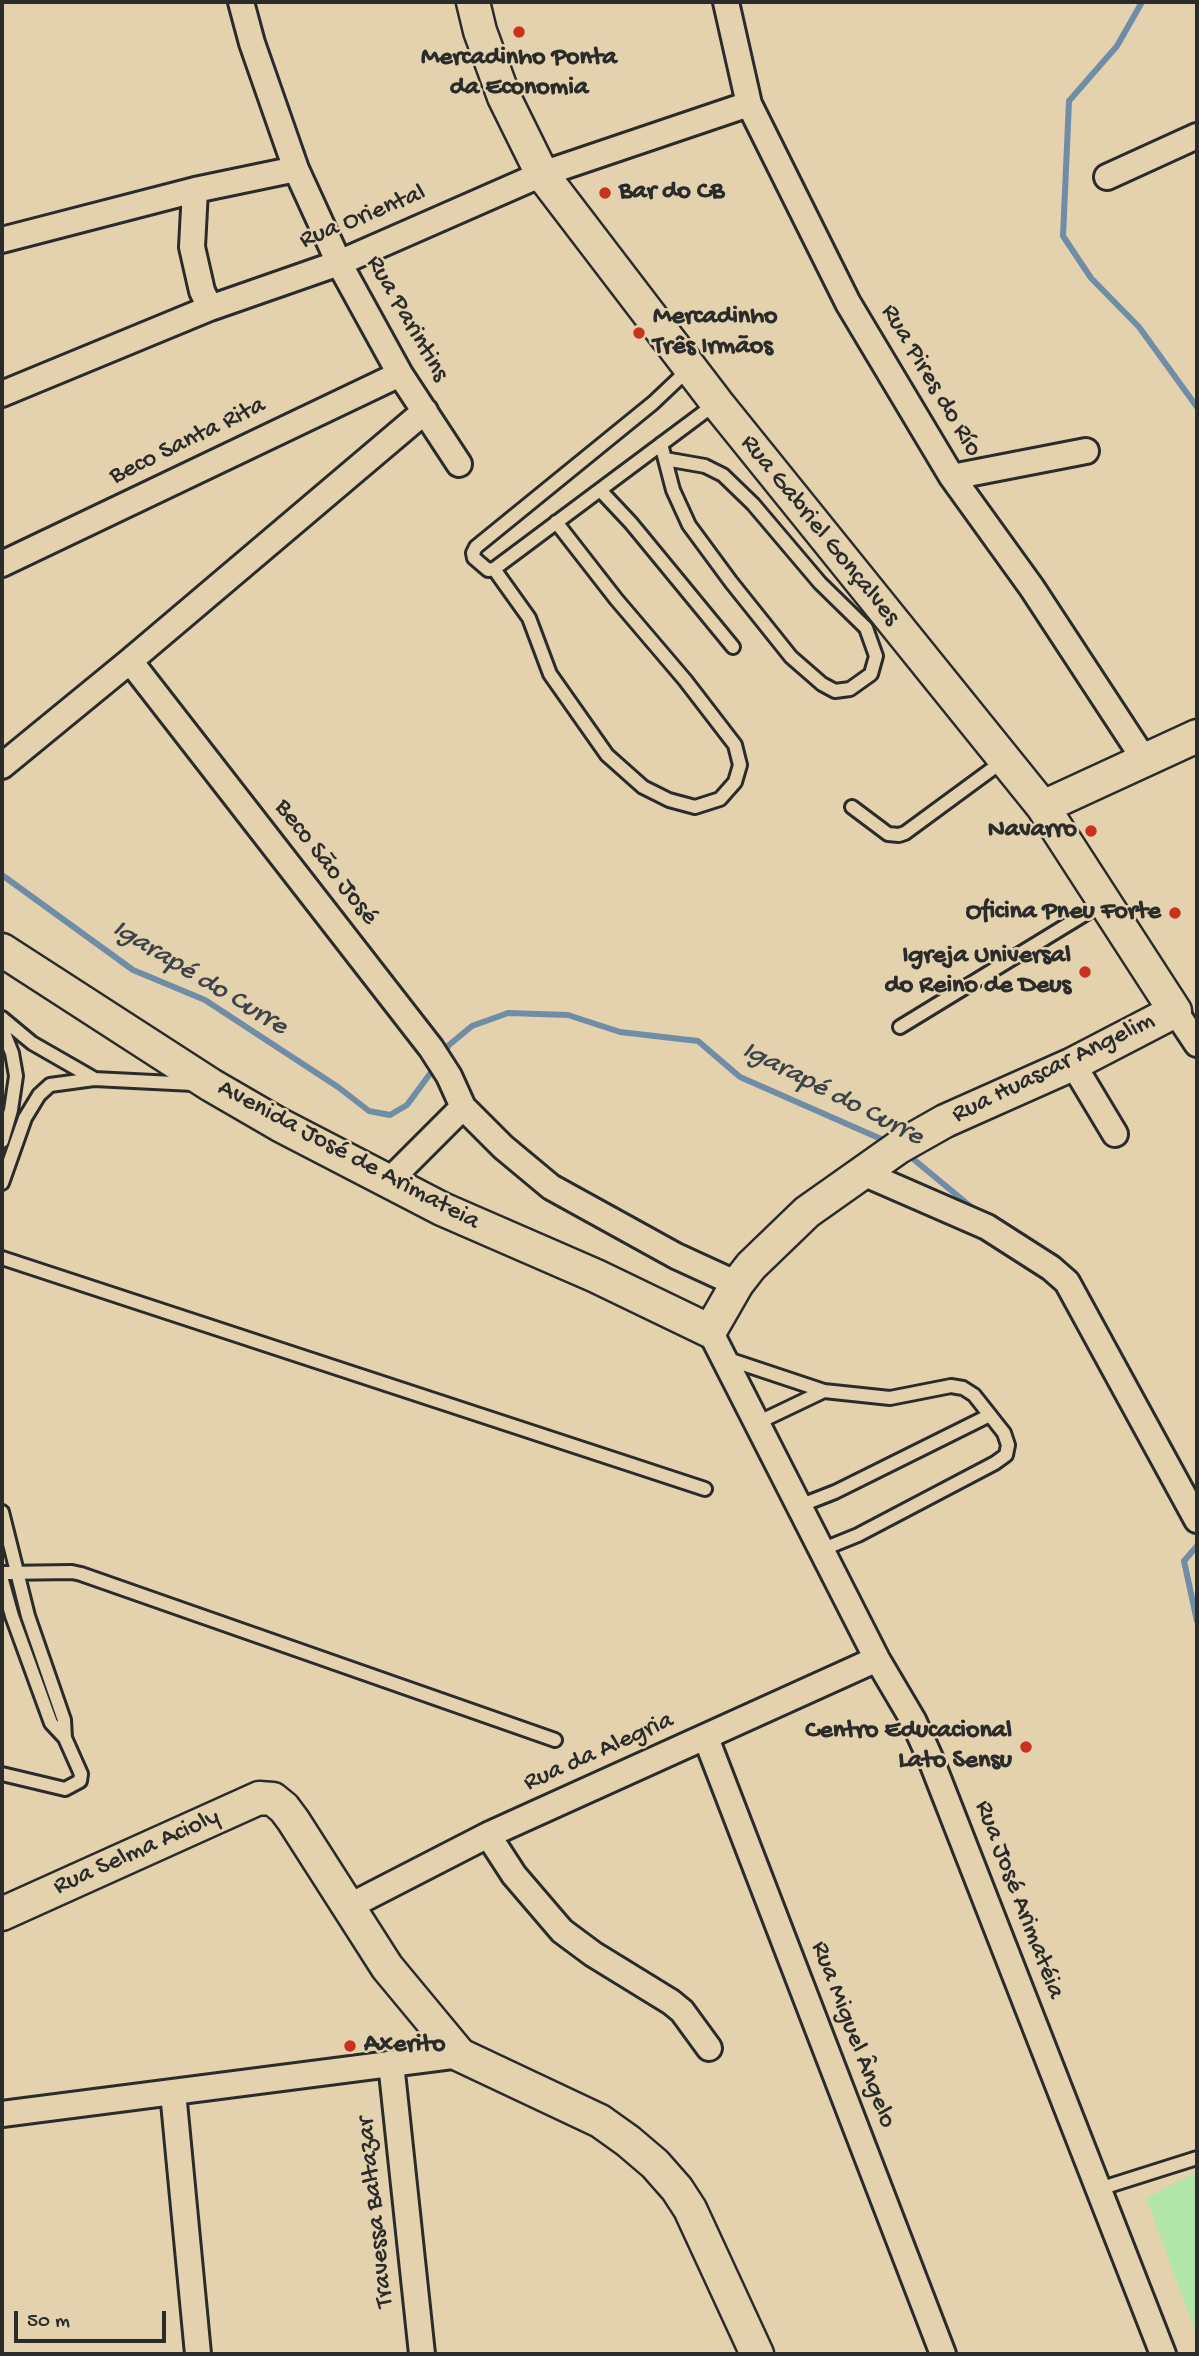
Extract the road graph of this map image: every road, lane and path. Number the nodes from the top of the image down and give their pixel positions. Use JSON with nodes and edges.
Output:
{"nodes":[{"id":1,"x":242,"y":2,"type":"edge"},
{"id":2,"x":473,"y":2,"type":"edge"},
{"id":3,"x":726,"y":2,"type":"edge"},
{"id":4,"x":749,"y":104,"type":"junction"},
{"id":5,"x":1197,"y":136,"type":"edge"},
{"id":6,"x":296,"y":169,"type":"junction"},
{"id":7,"x":542,"y":174,"type":"junction"},
{"id":8,"x":1107,"y":177,"type":"dead end"},
{"id":9,"x":195,"y":190,"type":"junction"},
{"id":10,"x":2,"y":240,"type":"edge"},
{"id":11,"x":339,"y":263,"type":"junction"},
{"id":12,"x":210,"y":308,"type":"junction"},
{"id":13,"x":690,"y":368,"type":"junction"},
{"id":14,"x":400,"y":374,"type":"junction"},
{"id":15,"x":2,"y":394,"type":"edge"},
{"id":16,"x":716,"y":403,"type":"junction"},
{"id":17,"x":425,"y":411,"type":"junction"},
{"id":18,"x":661,"y":444,"type":"junction"},
{"id":19,"x":1086,"y":451,"type":"dead end"},
{"id":20,"x":665,"y":459,"type":"junction"},
{"id":21,"x":459,"y":464,"type":"dead end"},
{"id":22,"x":952,"y":477,"type":"junction"},
{"id":23,"x":600,"y":490,"type":"junction"},
{"id":24,"x":556,"y":522,"type":"junction"},
{"id":25,"x":2,"y":564,"type":"edge"},
{"id":26,"x":494,"y":569,"type":"junction"},
{"id":27,"x":733,"y":647,"type":"dead end"},
{"id":28,"x":130,"y":661,"type":"junction"},
{"id":29,"x":1197,"y":736,"type":"edge"},
{"id":30,"x":1144,"y":759,"type":"junction"},
{"id":31,"x":1003,"y":761,"type":"junction"},
{"id":32,"x":2,"y":766,"type":"edge"},
{"id":33,"x":852,"y":807,"type":"dead end"},
{"id":34,"x":1042,"y":807,"type":"junction"},
{"id":35,"x":1104,"y":902,"type":"junction"},
{"id":36,"x":2,"y":950,"type":"edge"},
{"id":37,"x":1175,"y":1011,"type":"junction"},
{"id":38,"x":2,"y":1018,"type":"edge"},
{"id":39,"x":900,"y":1027,"type":"dead end"},
{"id":40,"x":2,"y":1028,"type":"edge"},
{"id":41,"x":1197,"y":1044,"type":"edge"},
{"id":42,"x":1073,"y":1064,"type":"junction"},
{"id":43,"x":94,"y":1079,"type":"junction"},
{"id":44,"x":211,"y":1085,"type":"junction"},
{"id":45,"x":463,"y":1107,"type":"junction"},
{"id":46,"x":1115,"y":1134,"type":"dead end"},
{"id":47,"x":2,"y":1141,"type":"edge"},
{"id":48,"x":863,"y":1173,"type":"junction"},
{"id":49,"x":388,"y":1181,"type":"junction"},
{"id":50,"x":2,"y":1184,"type":"edge"},
{"id":51,"x":2,"y":1258,"type":"edge"},
{"id":52,"x":737,"y":1284,"type":"junction"},
{"id":53,"x":717,"y":1344,"type":"junction"},
{"id":54,"x":824,"y":1391,"type":"junction"},
{"id":55,"x":990,"y":1415,"type":"junction"},
{"id":56,"x":757,"y":1423,"type":"junction"},
{"id":57,"x":705,"y":1489,"type":"dead end"},
{"id":58,"x":799,"y":1506,"type":"junction"},
{"id":59,"x":2,"y":1511,"type":"edge"},
{"id":60,"x":1197,"y":1520,"type":"edge"},
{"id":61,"x":821,"y":1550,"type":"junction"},
{"id":62,"x":16,"y":1572,"type":"junction"},
{"id":63,"x":2,"y":1573,"type":"edge"},
{"id":64,"x":2,"y":1580,"type":"edge"},
{"id":65,"x":877,"y":1659,"type":"junction"},
{"id":66,"x":65,"y":1738,"type":"junction"},
{"id":67,"x":706,"y":1738,"type":"junction"},
{"id":68,"x":555,"y":1740,"type":"dead end"},
{"id":69,"x":2,"y":1774,"type":"edge"},
{"id":70,"x":488,"y":1835,"type":"junction"},
{"id":71,"x":348,"y":1907,"type":"junction"},
{"id":72,"x":2,"y":1914,"type":"edge"},
{"id":73,"x":709,"y":2048,"type":"dead end"},
{"id":74,"x":460,"y":2055,"type":"junction"},
{"id":75,"x":391,"y":2063,"type":"junction"},
{"id":76,"x":173,"y":2092,"type":"junction"},
{"id":77,"x":2,"y":2115,"type":"edge"},
{"id":78,"x":1197,"y":2158,"type":"edge"},
{"id":79,"x":1099,"y":2189,"type":"junction"},
{"id":80,"x":198,"y":2354,"type":"edge"},
{"id":81,"x":422,"y":2354,"type":"edge"},
{"id":82,"x":757,"y":2354,"type":"edge"},
{"id":83,"x":943,"y":2354,"type":"edge"},
{"id":84,"x":1163,"y":2354,"type":"edge"}],
"edges":[{"from":1,"to":6,"type":"street","name":"Rua Parintins"},
{"from":2,"to":7,"type":"street","name":"Rua Gabriel Gonçalves"},
{"from":3,"to":4,"type":"street","name":"Rua Pires do Río"},
{"from":4,"to":7,"type":"street","name":"Rua Oriental"},
{"from":4,"to":22,"type":"street","name":"Rua Pires do Río"},
{"from":5,"to":8,"type":"street"},
{"from":6,"to":9,"type":"street"},
{"from":6,"to":11,"type":"street","name":"Rua Parintins"},
{"from":7,"to":11,"type":"street","name":"Rua Oriental"},
{"from":7,"to":13,"type":"street","name":"Rua Gabriel Gonçalves"},
{"from":9,"to":10,"type":"street"},
{"from":9,"to":12,"type":"street"},
{"from":11,"to":12,"type":"street","name":"Rua Oriental"},
{"from":11,"to":14,"type":"street","name":"Rua Parintins"},
{"from":12,"to":15,"type":"street","name":"Rua Oriental"},
{"from":13,"to":16,"type":"street","name":"Rua Gabriel Gonçalves"},
{"from":13,"to":26,"type":"lane"},
{"from":14,"to":17,"type":"street","name":"Rua Parintins"},
{"from":14,"to":25,"type":"street","name":"Beco Santa Rita"},
{"from":16,"to":18,"type":"lane"},
{"from":16,"to":31,"type":"street","name":"Rua Gabriel Gonçalves"},
{"from":17,"to":21,"type":"street","name":"Rua Parintins"},
{"from":17,"to":28,"type":"street"},
{"from":18,"to":20,"type":"lane"},
{"from":18,"to":23,"type":"lane"},
{"from":19,"to":22,"type":"street"},
{"from":20,"to":20,"type":"lane"},
{"from":22,"to":30,"type":"street","name":"Rua Pires do Río"},
{"from":23,"to":24,"type":"lane"},
{"from":23,"to":27,"type":"lane"},
{"from":24,"to":26,"type":"lane"},
{"from":24,"to":26,"type":"lane"},
{"from":28,"to":32,"type":"street"},
{"from":28,"to":45,"type":"street","name":"Beco São José"},
{"from":29,"to":30,"type":"street"},
{"from":30,"to":34,"type":"street"},
{"from":31,"to":33,"type":"lane"},
{"from":31,"to":34,"type":"street","name":"Rua Gabriel Gonçalves"},
{"from":34,"to":35,"type":"street","name":"Rua Gabriel Gonçalves"},
{"from":35,"to":37,"type":"street","name":"Rua Gabriel Gonçalves"},
{"from":35,"to":39,"type":"lane"},
{"from":36,"to":44,"type":"street","name":"Avenida José de Arimateia"},
{"from":37,"to":41,"type":"street","name":"Rua Gabriel Gonçalves"},
{"from":37,"to":42,"type":"street","name":"Rua Huascar Angelim"},
{"from":38,"to":43,"type":"lane"},
{"from":40,"to":47,"type":"lane"},
{"from":42,"to":46,"type":"street"},
{"from":42,"to":48,"type":"street","name":"Rua Huascar Angelim"},
{"from":43,"to":44,"type":"lane"},
{"from":43,"to":50,"type":"lane"},
{"from":44,"to":49,"type":"street","name":"Avenida José de Arimateia"},
{"from":45,"to":49,"type":"street"},
{"from":45,"to":52,"type":"street","name":"Beco São José"},
{"from":48,"to":52,"type":"street","name":"Rua Huascar Angelim"},
{"from":48,"to":60,"type":"street"},
{"from":49,"to":53,"type":"street","name":"Avenida José de Arimateia"},
{"from":51,"to":57,"type":"lane"},
{"from":52,"to":53,"type":"street","name":"Rua Huascar Angelim"},
{"from":53,"to":54,"type":"lane"},
{"from":53,"to":56,"type":"street","name":"Rua José Arimatéia"},
{"from":54,"to":55,"type":"lane"},
{"from":54,"to":56,"type":"lane"},
{"from":55,"to":58,"type":"lane"},
{"from":55,"to":61,"type":"lane"},
{"from":56,"to":58,"type":"street","name":"Rua José Arimatéia"},
{"from":58,"to":61,"type":"street","name":"Rua José Arimatéia"},
{"from":59,"to":62,"type":"lane"},
{"from":61,"to":65,"type":"street","name":"Rua José Arimatéia"},
{"from":62,"to":63,"type":"lane"},
{"from":62,"to":66,"type":"lane"},
{"from":62,"to":68,"type":"lane"},
{"from":64,"to":66,"type":"lane"},
{"from":65,"to":67,"type":"street","name":"Rua da Alegria"},
{"from":65,"to":79,"type":"street","name":"Rua José Arimatéia"},
{"from":66,"to":69,"type":"lane"},
{"from":67,"to":70,"type":"street","name":"Rua da Alegria"},
{"from":67,"to":83,"type":"street","name":"Rua Miguel Ângelo"},
{"from":70,"to":71,"type":"street","name":"Rua da Alegria"},
{"from":70,"to":73,"type":"street"},
{"from":71,"to":72,"type":"street","name":"Rua Selma Acioly"},
{"from":71,"to":74,"type":"street"},
{"from":74,"to":75,"type":"street"},
{"from":74,"to":82,"type":"street"},
{"from":75,"to":76,"type":"street"},
{"from":75,"to":81,"type":"street","name":"Travessa Baltazar"},
{"from":76,"to":77,"type":"street"},
{"from":76,"to":80,"type":"street"},
{"from":78,"to":79,"type":"lane"},
{"from":79,"to":84,"type":"street","name":"Rua José Arimatéia"}]}
